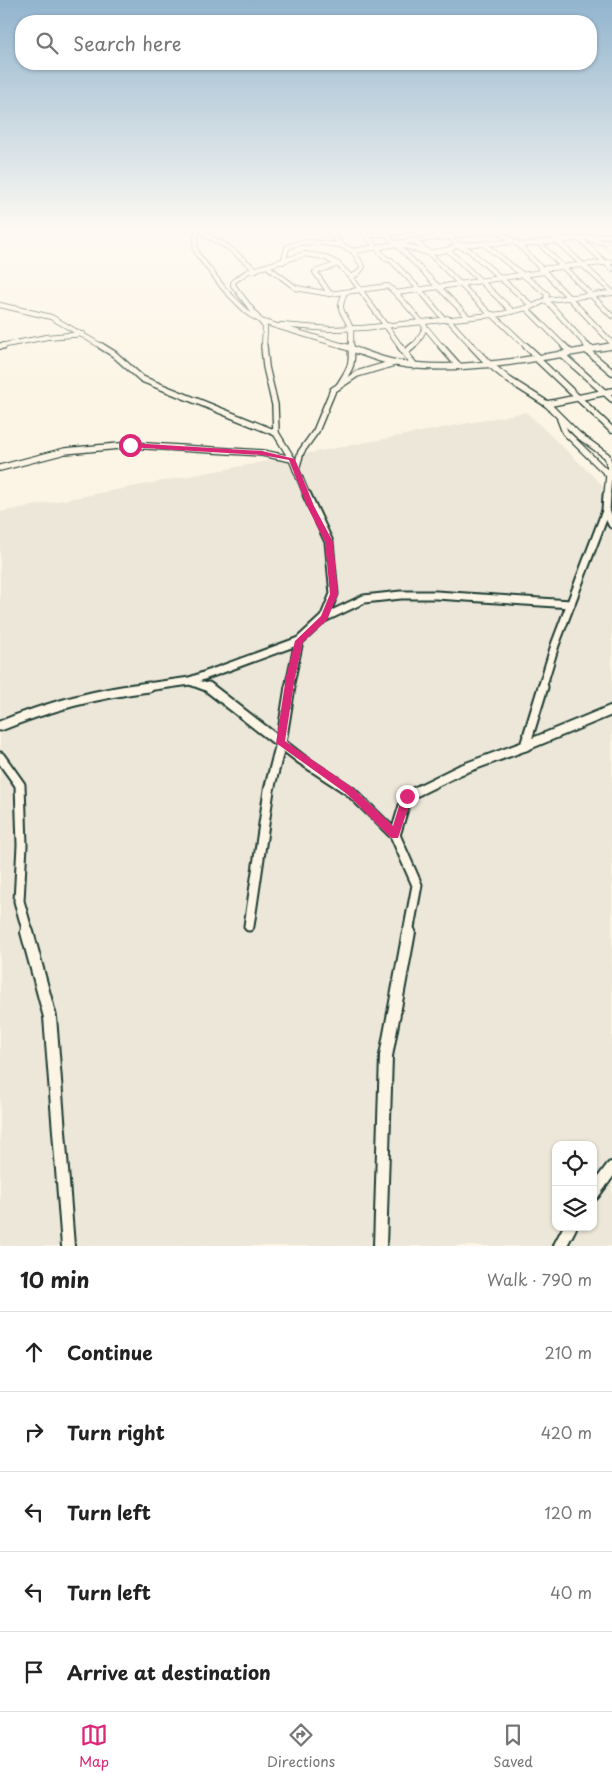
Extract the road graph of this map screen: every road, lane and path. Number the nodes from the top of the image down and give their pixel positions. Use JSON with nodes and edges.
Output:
{"nodes":[{"id":1,"x":222,"y":287,"type":"edge"},
{"id":2,"x":235,"y":287,"type":"edge"},
{"id":3,"x":295,"y":287,"type":"edge"},
{"id":4,"x":326,"y":287,"type":"edge"},
{"id":5,"x":377,"y":287,"type":"edge"},
{"id":6,"x":389,"y":287,"type":"edge"},
{"id":7,"x":417,"y":287,"type":"edge"},
{"id":8,"x":439,"y":287,"type":"joint"},
{"id":9,"x":463,"y":287,"type":"edge"},
{"id":10,"x":487,"y":287,"type":"edge"},
{"id":11,"x":511,"y":287,"type":"edge"},
{"id":12,"x":539,"y":287,"type":"edge"},
{"id":13,"x":558,"y":287,"type":"edge"},
{"id":14,"x":583,"y":287,"type":"edge"},
{"id":15,"x":360,"y":289,"type":"junction"},
{"id":16,"x":420,"y":290,"type":"junction"},
{"id":17,"x":345,"y":292,"type":"junction"},
{"id":18,"x":612,"y":292,"type":"edge"},
{"id":19,"x":396,"y":293,"type":"junction"},
{"id":20,"x":330,"y":294,"type":"junction"},
{"id":21,"x":591,"y":295,"type":"junction"},
{"id":22,"x":568,"y":297,"type":"junction"},
{"id":23,"x":546,"y":300,"type":"junction"},
{"id":24,"x":0,"y":305,"type":"edge"},
{"id":25,"x":532,"y":306,"type":"junction"},
{"id":26,"x":526,"y":308,"type":"junction"},
{"id":27,"x":512,"y":311,"type":"junction"},
{"id":28,"x":491,"y":314,"type":"junction"},
{"id":29,"x":466,"y":316,"type":"junction"},
{"id":30,"x":612,"y":316,"type":"edge"},
{"id":31,"x":446,"y":319,"type":"junction"},
{"id":32,"x":419,"y":321,"type":"junction"},
{"id":33,"x":263,"y":322,"type":"junction"},
{"id":34,"x":271,"y":324,"type":"junction"},
{"id":35,"x":386,"y":325,"type":"junction"},
{"id":36,"x":351,"y":328,"type":"junction"},
{"id":37,"x":425,"y":328,"type":"junction"},
{"id":38,"x":83,"y":334,"type":"junction"},
{"id":39,"x":0,"y":346,"type":"edge"},
{"id":40,"x":612,"y":346,"type":"edge"},
{"id":41,"x":351,"y":348,"type":"junction"},
{"id":42,"x":588,"y":350,"type":"junction"},
{"id":43,"x":406,"y":352,"type":"junction"},
{"id":44,"x":570,"y":352,"type":"junction"},
{"id":45,"x":561,"y":354,"type":"junction"},
{"id":46,"x":537,"y":358,"type":"junction"},
{"id":47,"x":395,"y":363,"type":"junction"},
{"id":48,"x":488,"y":363,"type":"junction"},
{"id":49,"x":458,"y":364,"type":"junction"},
{"id":50,"x":415,"y":366,"type":"junction"},
{"id":51,"x":612,"y":372,"type":"edge"},
{"id":52,"x":339,"y":386,"type":"junction"},
{"id":53,"x":612,"y":391,"type":"edge"},
{"id":54,"x":605,"y":392,"type":"junction"},
{"id":55,"x":577,"y":398,"type":"junction"},
{"id":56,"x":612,"y":399,"type":"edge"},
{"id":57,"x":546,"y":404,"type":"junction"},
{"id":58,"x":558,"y":415,"type":"junction"},
{"id":59,"x":612,"y":430,"type":"edge"},
{"id":60,"x":276,"y":433,"type":"junction"},
{"id":61,"x":292,"y":459,"type":"junction"},
{"id":62,"x":0,"y":468,"type":"edge"},
{"id":63,"x":296,"y":469,"type":"junction"},
{"id":64,"x":611,"y":477,"type":"edge"},
{"id":65,"x":606,"y":510,"type":"junction"},
{"id":66,"x":612,"y":524,"type":"edge"},
{"id":67,"x":570,"y":604,"type":"junction"},
{"id":68,"x":324,"y":618,"type":"junction"},
{"id":69,"x":299,"y":641,"type":"junction"},
{"id":70,"x":190,"y":681,"type":"junction"},
{"id":71,"x":612,"y":710,"type":"edge"},
{"id":72,"x":0,"y":726,"type":"edge"},
{"id":73,"x":280,"y":743,"type":"junction"},
{"id":74,"x":525,"y":746,"type":"junction"},
{"id":75,"x":0,"y":757,"type":"edge"},
{"id":76,"x":395,"y":835,"type":"junction"},
{"id":77,"x":249,"y":926,"type":"dead end"},
{"id":78,"x":612,"y":1168,"type":"edge"},
{"id":79,"x":597,"y":1189,"type":"edge"},
{"id":80,"x":568,"y":1231,"type":"edge"},
{"id":81,"x":68,"y":1246,"type":"edge"},
{"id":82,"x":380,"y":1246,"type":"edge"},
{"id":83,"x":560,"y":1246,"type":"edge"}],
"edges":[{"from":1,"to":33,"type":"street"},
{"from":2,"to":33,"type":"street"},
{"from":3,"to":20,"type":"street"},
{"from":4,"to":20,"type":"street"},
{"from":5,"to":15,"type":"street"},
{"from":6,"to":19,"type":"street"},
{"from":7,"to":16,"type":"street"},
{"from":8,"to":16,"type":"street"},
{"from":8,"to":29,"type":"street"},
{"from":9,"to":28,"type":"street"},
{"from":10,"to":27,"type":"street"},
{"from":11,"to":25,"type":"street"},
{"from":12,"to":23,"type":"street"},
{"from":13,"to":22,"type":"street"},
{"from":14,"to":21,"type":"street"},
{"from":15,"to":17,"type":"street"},
{"from":15,"to":35,"type":"street"},
{"from":16,"to":19,"type":"street"},
{"from":16,"to":31,"type":"street"},
{"from":17,"to":20,"type":"street"},
{"from":17,"to":36,"type":"street"},
{"from":18,"to":21,"type":"street"},
{"from":19,"to":32,"type":"street"},
{"from":21,"to":22,"type":"street"},
{"from":21,"to":30,"type":"street"},
{"from":22,"to":23,"type":"street"},
{"from":22,"to":40,"type":"street"},
{"from":23,"to":25,"type":"street"},
{"from":23,"to":42,"type":"street"},
{"from":24,"to":38,"type":"street"},
{"from":25,"to":26,"type":"street"},
{"from":26,"to":27,"type":"street"},
{"from":26,"to":44,"type":"street"},
{"from":27,"to":28,"type":"street"},
{"from":28,"to":29,"type":"street"},
{"from":28,"to":46,"type":"street"},
{"from":29,"to":31,"type":"street"},
{"from":31,"to":32,"type":"street"},
{"from":31,"to":48,"type":"street"},
{"from":32,"to":35,"type":"street"},
{"from":32,"to":37,"type":"street"},
{"from":33,"to":34,"type":"street"},
{"from":33,"to":60,"type":"street"},
{"from":34,"to":36,"type":"street"},
{"from":34,"to":41,"type":"street"},
{"from":35,"to":36,"type":"street"},
{"from":35,"to":43,"type":"street"},
{"from":36,"to":41,"type":"street"},
{"from":37,"to":43,"type":"street"},
{"from":37,"to":49,"type":"street"},
{"from":38,"to":39,"type":"street"},
{"from":38,"to":60,"type":"street"},
{"from":40,"to":42,"type":"street"},
{"from":41,"to":47,"type":"street"},
{"from":41,"to":52,"type":"street"},
{"from":42,"to":44,"type":"street"},
{"from":42,"to":51,"type":"street"},
{"from":43,"to":50,"type":"street"},
{"from":44,"to":45,"type":"street"},
{"from":45,"to":46,"type":"street"},
{"from":45,"to":54,"type":"street"},
{"from":46,"to":48,"type":"street"},
{"from":46,"to":55,"type":"street"},
{"from":47,"to":50,"type":"street"},
{"from":47,"to":52,"type":"street"},
{"from":48,"to":49,"type":"street"},
{"from":48,"to":57,"type":"street"},
{"from":49,"to":50,"type":"street"},
{"from":52,"to":63,"type":"street"},
{"from":53,"to":54,"type":"street"},
{"from":54,"to":55,"type":"street"},
{"from":54,"to":56,"type":"street"},
{"from":55,"to":57,"type":"street"},
{"from":55,"to":59,"type":"street"},
{"from":57,"to":58,"type":"street"},
{"from":58,"to":64,"type":"street"},
{"from":58,"to":64,"type":"street"},
{"from":60,"to":61,"type":"street"},
{"from":61,"to":62,"type":"street"},
{"from":61,"to":63,"type":"street"},
{"from":63,"to":68,"type":"street"},
{"from":64,"to":65,"type":"street"},
{"from":65,"to":66,"type":"street"},
{"from":65,"to":67,"type":"street"},
{"from":67,"to":68,"type":"street"},
{"from":67,"to":74,"type":"street"},
{"from":68,"to":69,"type":"street"},
{"from":69,"to":70,"type":"street"},
{"from":69,"to":73,"type":"street"},
{"from":70,"to":72,"type":"street"},
{"from":70,"to":73,"type":"street"},
{"from":71,"to":74,"type":"street"},
{"from":73,"to":76,"type":"street"},
{"from":73,"to":77,"type":"street"},
{"from":74,"to":76,"type":"street"},
{"from":75,"to":81,"type":"street"},
{"from":76,"to":82,"type":"street"},
{"from":78,"to":79,"type":"street"},
{"from":80,"to":83,"type":"street"}]}
